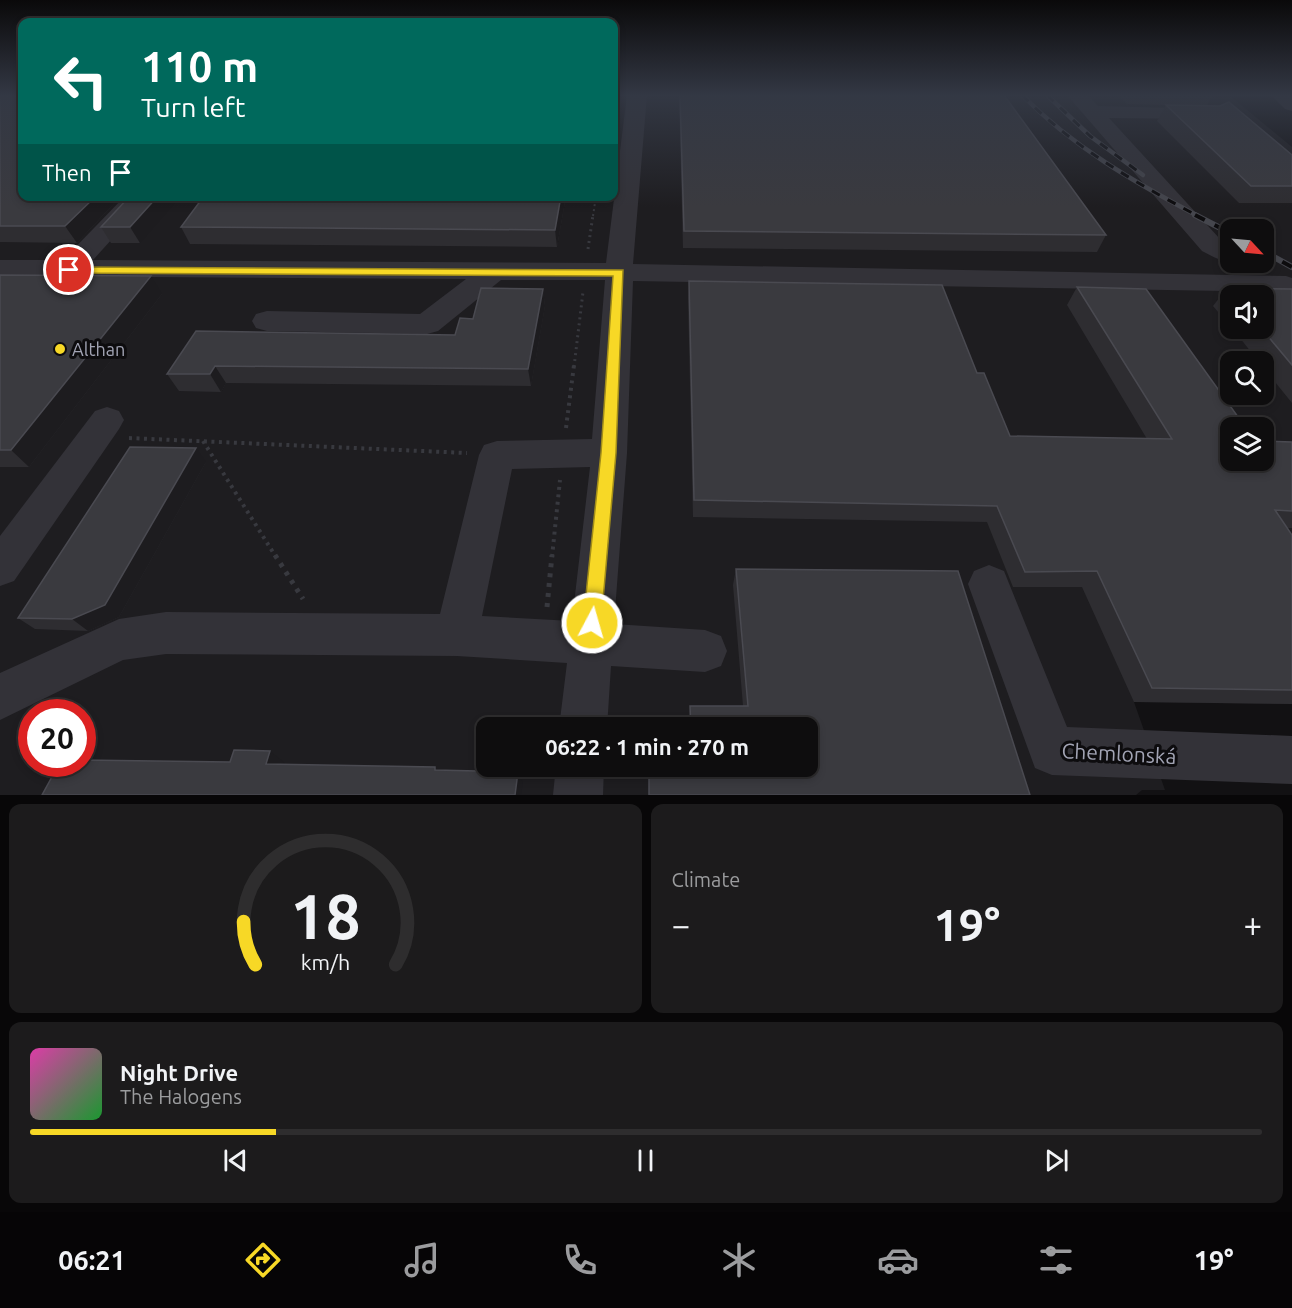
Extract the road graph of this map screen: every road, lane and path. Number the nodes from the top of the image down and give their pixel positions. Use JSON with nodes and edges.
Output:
{"nodes":[{"id":1,"x":633,"y":132,"type":"edge"},
{"id":2,"x":1110,"y":132,"type":"edge"},
{"id":3,"x":134,"y":201,"type":"edge"},
{"id":4,"x":595,"y":201,"type":"edge"},
{"id":5,"x":1220,"y":250,"type":"edge"},
{"id":6,"x":2,"y":270,"type":"edge"},
{"id":7,"x":69,"y":270,"type":"junction"},
{"id":8,"x":493,"y":272,"type":"junction"},
{"id":9,"x":585,"y":272,"type":"junction"},
{"id":10,"x":619,"y":272,"type":"junction"},
{"id":11,"x":1264,"y":273,"type":"edge"},
{"id":12,"x":1203,"y":282,"type":"junction"},
{"id":13,"x":1289,"y":287,"type":"edge"},
{"id":14,"x":267,"y":321,"type":"dead end"},
{"id":15,"x":102,"y":428,"type":"joint"},
{"id":16,"x":203,"y":441,"type":"junction"},
{"id":17,"x":609,"y":453,"type":"junction"},
{"id":18,"x":497,"y":455,"type":"junction"},
{"id":19,"x":0,"y":568,"type":"edge"},
{"id":20,"x":989,"y":584,"type":"dead end"},
{"id":21,"x":326,"y":635,"type":"junction"},
{"id":22,"x":457,"y":635,"type":"junction"},
{"id":23,"x":590,"y":644,"type":"junction"},
{"id":24,"x":705,"y":651,"type":"dead end"},
{"id":25,"x":0,"y":697,"type":"edge"},
{"id":26,"x":584,"y":717,"type":"edge"},
{"id":27,"x":1292,"y":760,"type":"edge"},
{"id":28,"x":579,"y":777,"type":"edge"},
{"id":29,"x":578,"y":795,"type":"edge"}],
"edges":[{"from":1,"to":10,"type":"street"},
{"from":2,"to":5,"type":"street"},
{"from":3,"to":7,"type":"street"},
{"from":4,"to":9,"type":"path"},
{"from":5,"to":12,"type":"street"},
{"from":6,"to":7,"type":"street"},
{"from":7,"to":8,"type":"street"},
{"from":8,"to":9,"type":"street"},
{"from":8,"to":14,"type":"street"},
{"from":9,"to":10,"type":"street"},
{"from":10,"to":12,"type":"street"},
{"from":10,"to":17,"type":"street"},
{"from":11,"to":13,"type":"street"},
{"from":12,"to":13,"type":"street"},
{"from":15,"to":16,"type":"path"},
{"from":15,"to":19,"type":"street"},
{"from":16,"to":18,"type":"path"},
{"from":16,"to":21,"type":"path"},
{"from":17,"to":18,"type":"street"},
{"from":17,"to":23,"type":"street"},
{"from":18,"to":22,"type":"street"},
{"from":20,"to":27,"type":"street","name":"Chemlonská"},
{"from":21,"to":22,"type":"street"},
{"from":21,"to":25,"type":"street"},
{"from":22,"to":23,"type":"street"},
{"from":23,"to":24,"type":"street"},
{"from":23,"to":26,"type":"street"},
{"from":28,"to":29,"type":"street"}]}
